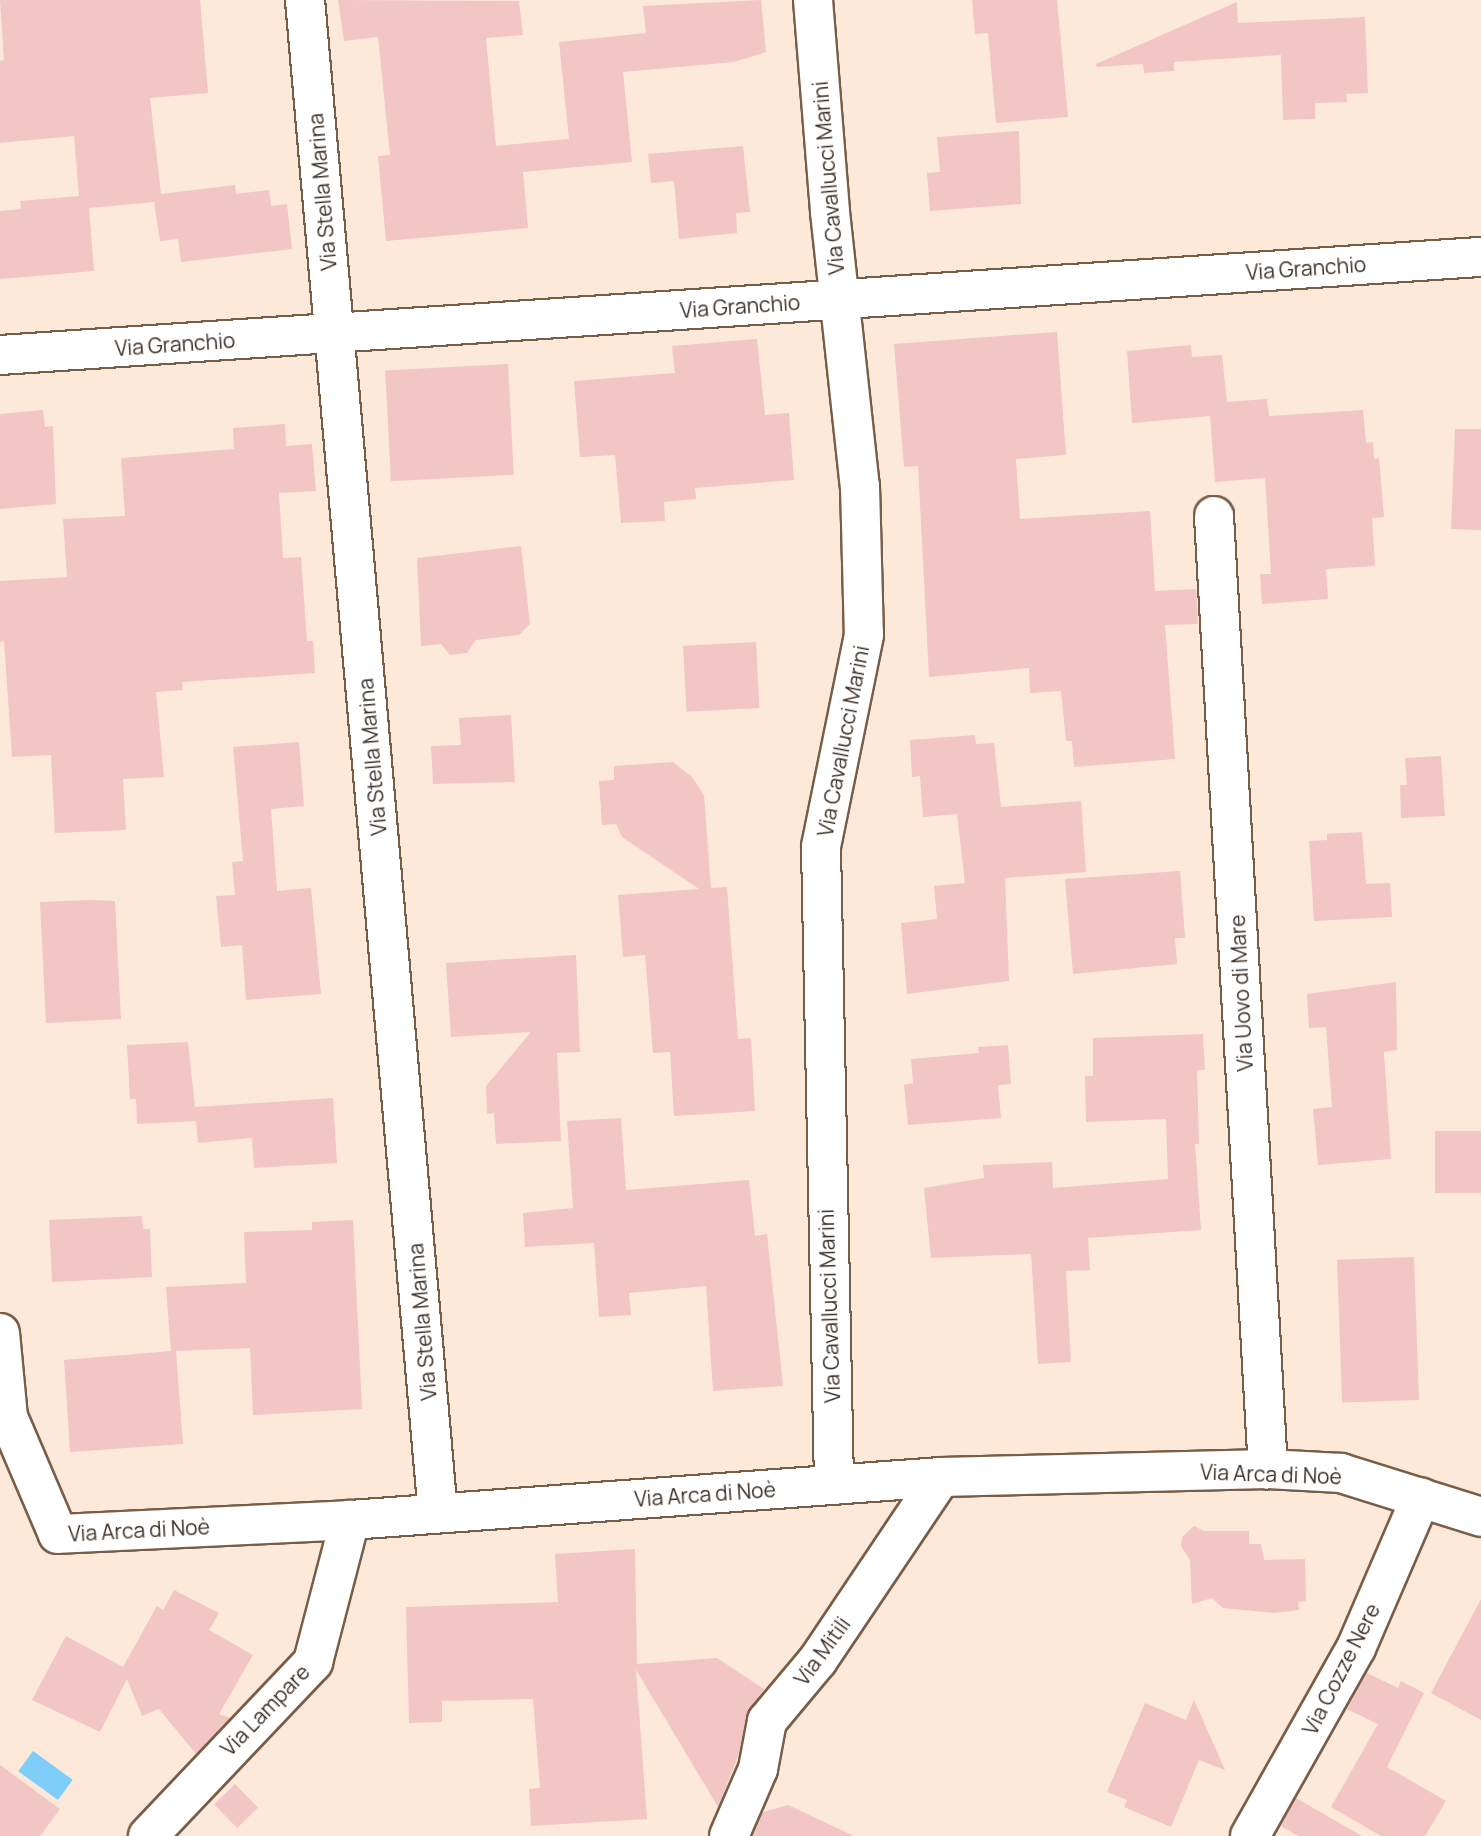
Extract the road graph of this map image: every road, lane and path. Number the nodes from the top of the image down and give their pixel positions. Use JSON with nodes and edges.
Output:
{"nodes":[{"id":1,"x":305,"y":0,"type":"edge"},
{"id":2,"x":813,"y":0,"type":"edge"},
{"id":3,"x":1481,"y":257,"type":"edge"},
{"id":4,"x":838,"y":299,"type":"junction"},
{"id":5,"x":335,"y":334,"type":"junction"},
{"id":6,"x":0,"y":355,"type":"edge"},
{"id":7,"x":1214,"y":516,"type":"dead end"},
{"id":8,"x":0,"y":1333,"type":"edge"},
{"id":9,"x":4,"y":1416,"type":"edge"},
{"id":10,"x":1268,"y":1469,"type":"junction"},
{"id":11,"x":941,"y":1477,"type":"junction"},
{"id":12,"x":834,"y":1485,"type":"junction"},
{"id":13,"x":1422,"y":1497,"type":"junction"},
{"id":14,"x":439,"y":1513,"type":"junction"},
{"id":15,"x":1481,"y":1517,"type":"edge"},
{"id":16,"x":349,"y":1520,"type":"junction"},
{"id":17,"x":148,"y":1836,"type":"edge"},
{"id":18,"x":729,"y":1836,"type":"edge"},
{"id":19,"x":1250,"y":1836,"type":"edge"}],
"edges":[{"from":1,"to":5,"type":"street","name":"Via Stella Marina"},
{"from":2,"to":4,"type":"street","name":"Via Cavallucci Marini"},
{"from":3,"to":4,"type":"street","name":"Via Granchio"},
{"from":4,"to":5,"type":"street","name":"Via Granchio"},
{"from":4,"to":12,"type":"street","name":"Via Cavallucci Marini"},
{"from":5,"to":6,"type":"street","name":"Via Granchio"},
{"from":5,"to":14,"type":"street","name":"Via Stella Marina"},
{"from":7,"to":10,"type":"street","name":"Via Uovo di Mare"},
{"from":8,"to":9,"type":"street"},
{"from":9,"to":16,"type":"street","name":"Via Arca di Noè"},
{"from":10,"to":11,"type":"street","name":"Via Arca di Noè"},
{"from":10,"to":13,"type":"street","name":"Via Arca di Noè"},
{"from":11,"to":12,"type":"street","name":"Via Arca di Noè"},
{"from":11,"to":18,"type":"street","name":"Via Mitili"},
{"from":12,"to":14,"type":"street","name":"Via Arca di Noè"},
{"from":13,"to":15,"type":"street","name":"Via Arca di Noè"},
{"from":13,"to":19,"type":"street","name":"Via Cozze Nere"},
{"from":14,"to":16,"type":"street","name":"Via Arca di Noè"},
{"from":16,"to":17,"type":"street","name":"Via Lampare"}]}
